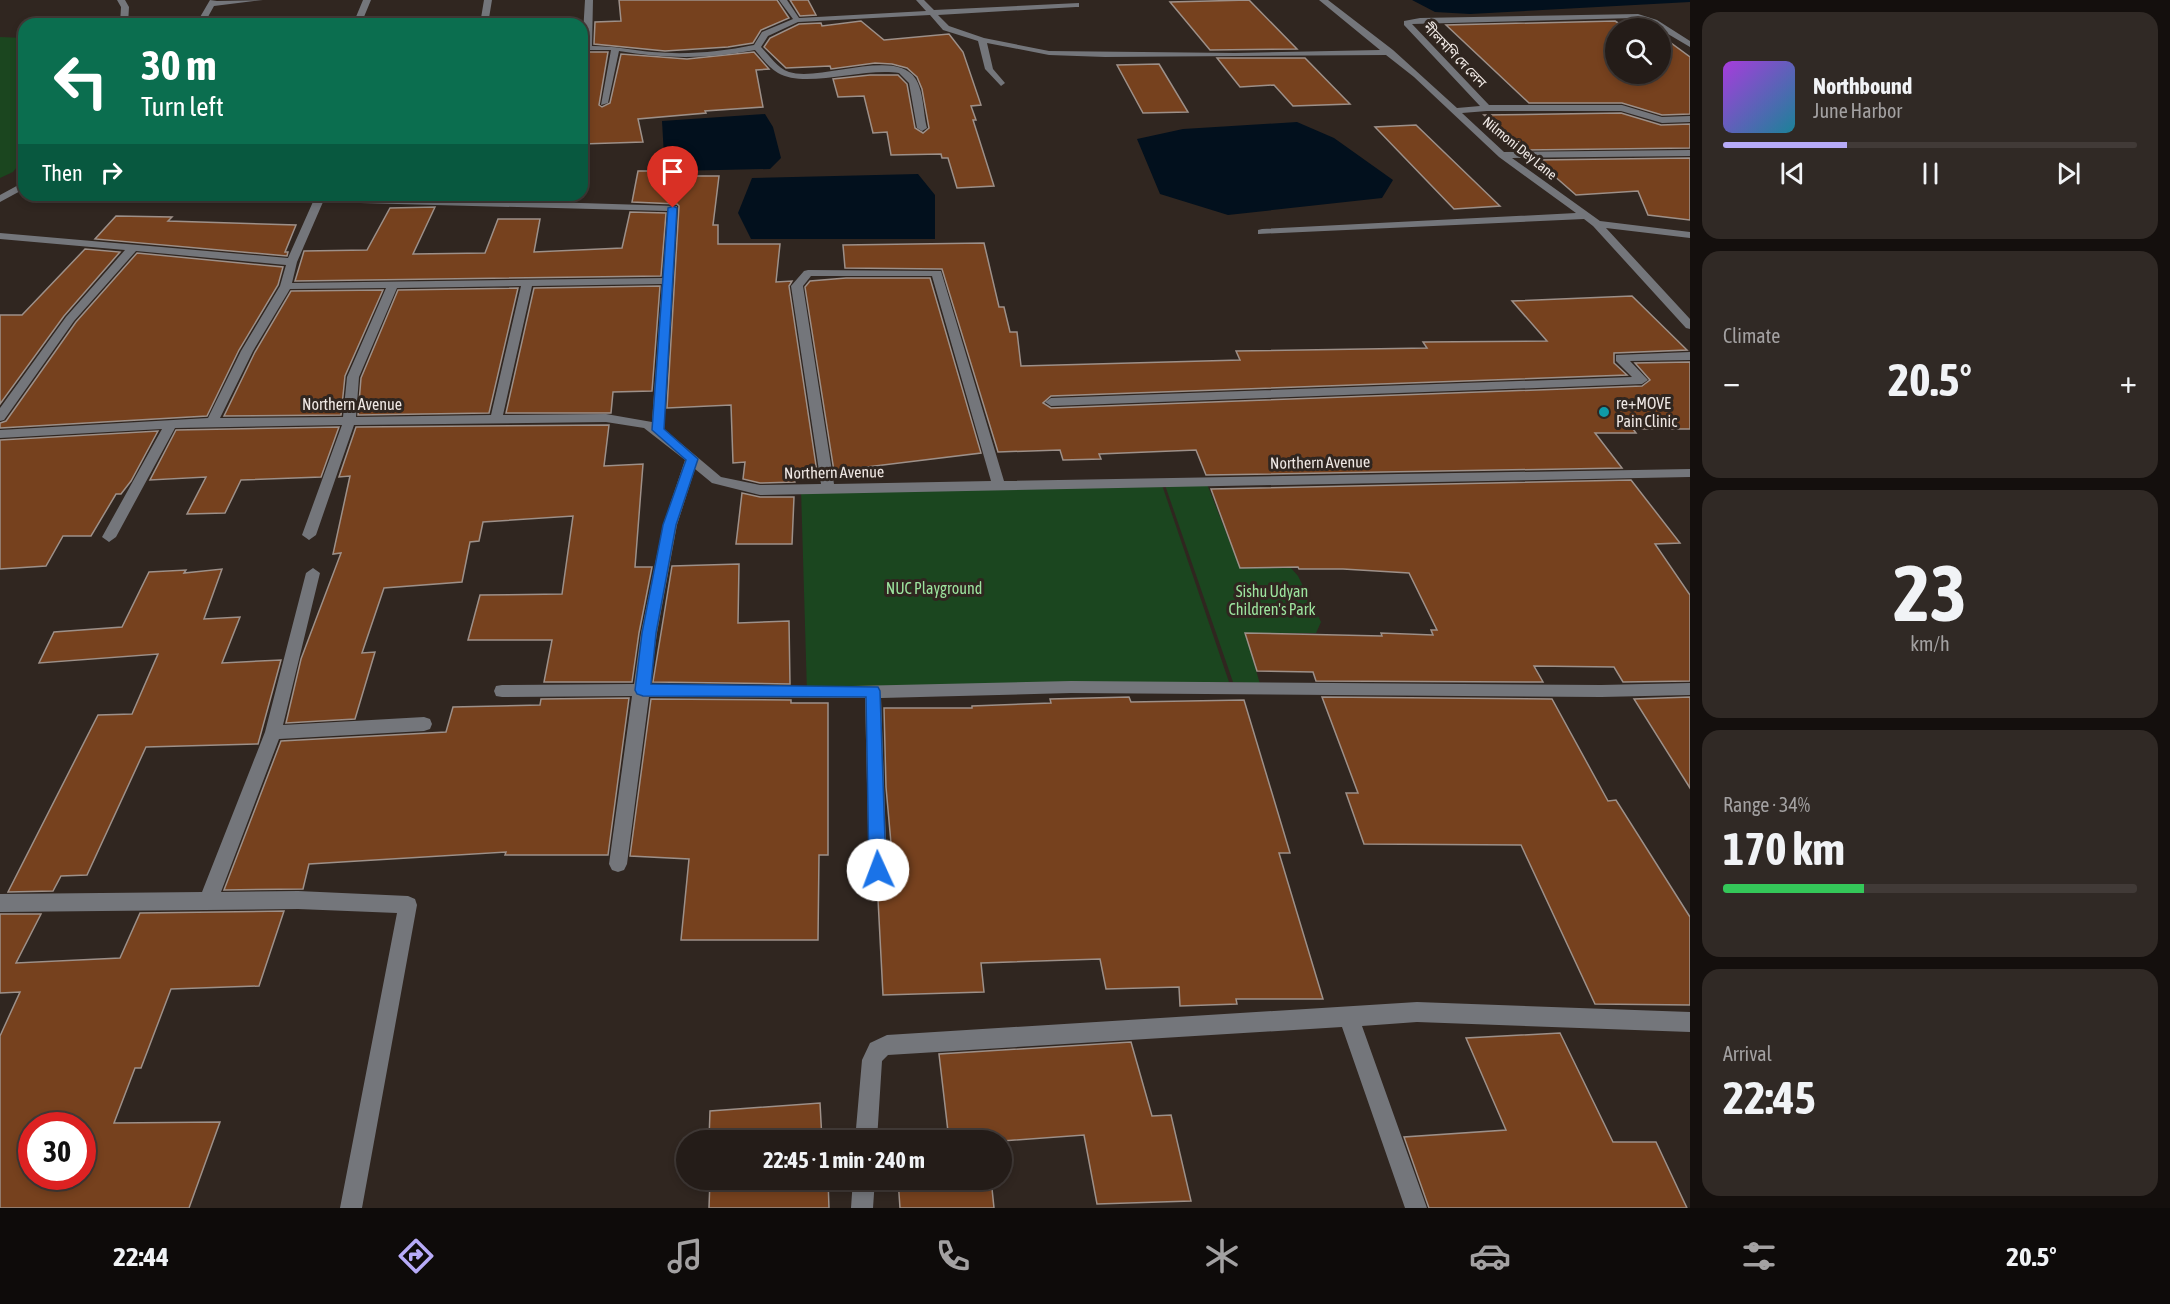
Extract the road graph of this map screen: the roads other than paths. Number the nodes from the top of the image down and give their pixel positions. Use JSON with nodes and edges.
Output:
{"nodes":[{"id":1,"x":121,"y":0,"type":"edge"},
{"id":2,"x":260,"y":0,"type":"edge"},
{"id":3,"x":367,"y":0,"type":"edge"},
{"id":4,"x":488,"y":0,"type":"edge"},
{"id":5,"x":590,"y":0,"type":"edge"},
{"id":6,"x":783,"y":0,"type":"edge"},
{"id":7,"x":920,"y":0,"type":"edge"},
{"id":8,"x":1323,"y":0,"type":"edge"},
{"id":9,"x":212,"y":2,"type":"edge"},
{"id":10,"x":1076,"y":5,"type":"dead end"},
{"id":11,"x":932,"y":13,"type":"junction"},
{"id":12,"x":124,"y":18,"type":"edge"},
{"id":13,"x":203,"y":18,"type":"edge"},
{"id":14,"x":360,"y":18,"type":"edge"},
{"id":15,"x":485,"y":18,"type":"edge"},
{"id":16,"x":588,"y":20,"type":"edge"},
{"id":17,"x":797,"y":20,"type":"junction"},
{"id":18,"x":982,"y":40,"type":"junction"},
{"id":19,"x":1690,"y":45,"type":"edge"},
{"id":20,"x":757,"y":47,"type":"junction"},
{"id":21,"x":616,"y":48,"type":"junction"},
{"id":22,"x":588,"y":49,"type":"edge"},
{"id":23,"x":1390,"y":52,"type":"junction"},
{"id":24,"x":1000,"y":83,"type":"dead end"},
{"id":25,"x":604,"y":103,"type":"dead end"},
{"id":26,"x":1487,"y":108,"type":"junction"},
{"id":27,"x":1455,"y":111,"type":"junction"},
{"id":28,"x":1690,"y":119,"type":"edge"},
{"id":29,"x":922,"y":128,"type":"dead end"},
{"id":30,"x":1690,"y":153,"type":"edge"},
{"id":31,"x":1502,"y":155,"type":"junction"},
{"id":32,"x":18,"y":188,"type":"edge"},
{"id":33,"x":0,"y":199,"type":"edge"},
{"id":34,"x":318,"y":201,"type":"edge"},
{"id":35,"x":448,"y":201,"type":"edge"},
{"id":36,"x":1587,"y":216,"type":"junction"},
{"id":37,"x":1597,"y":224,"type":"junction"},
{"id":38,"x":1262,"y":232,"type":"dead end"},
{"id":39,"x":1690,"y":235,"type":"edge"},
{"id":40,"x":0,"y":236,"type":"edge"},
{"id":41,"x":133,"y":248,"type":"junction"},
{"id":42,"x":292,"y":262,"type":"junction"},
{"id":43,"x":668,"y":281,"type":"junction"},
{"id":44,"x":527,"y":283,"type":"junction"},
{"id":45,"x":393,"y":284,"type":"junction"},
{"id":46,"x":286,"y":286,"type":"junction"},
{"id":47,"x":1690,"y":326,"type":"edge"},
{"id":48,"x":1690,"y":356,"type":"edge"},
{"id":49,"x":1051,"y":402,"type":"dead end"},
{"id":50,"x":0,"y":417,"type":"edge"},
{"id":51,"x":496,"y":419,"type":"junction"},
{"id":52,"x":212,"y":422,"type":"junction"},
{"id":53,"x":349,"y":422,"type":"junction"},
{"id":54,"x":170,"y":426,"type":"junction"},
{"id":55,"x":658,"y":430,"type":"junction"},
{"id":56,"x":0,"y":434,"type":"edge"},
{"id":57,"x":692,"y":459,"type":"junction"},
{"id":58,"x":1690,"y":473,"type":"edge"},
{"id":59,"x":999,"y":485,"type":"junction"},
{"id":60,"x":828,"y":489,"type":"junction"},
{"id":61,"x":309,"y":535,"type":"dead end"},
{"id":62,"x":109,"y":537,"type":"dead end"},
{"id":63,"x":313,"y":573,"type":"dead end"},
{"id":64,"x":1690,"y":689,"type":"edge"},
{"id":65,"x":643,"y":690,"type":"junction"},
{"id":66,"x":502,"y":691,"type":"dead end"},
{"id":67,"x":873,"y":691,"type":"junction"},
{"id":68,"x":424,"y":724,"type":"dead end"},
{"id":69,"x":273,"y":732,"type":"junction"},
{"id":70,"x":618,"y":864,"type":"dead end"},
{"id":71,"x":878,"y":870,"type":"dead end"},
{"id":72,"x":208,"y":901,"type":"junction"},
{"id":73,"x":0,"y":903,"type":"edge"},
{"id":74,"x":1348,"y":1016,"type":"junction"},
{"id":75,"x":1690,"y":1022,"type":"edge"},
{"id":76,"x":867,"y":1130,"type":"edge"},
{"id":77,"x":863,"y":1190,"type":"edge"},
{"id":78,"x":351,"y":1208,"type":"edge"},
{"id":79,"x":862,"y":1208,"type":"edge"},
{"id":80,"x":1416,"y":1208,"type":"edge"}],
"edges":[{"from":1,"to":12,"type":"street"},
{"from":2,"to":9,"type":"street"},
{"from":3,"to":14,"type":"street"},
{"from":4,"to":15,"type":"street"},
{"from":5,"to":16,"type":"street"},
{"from":6,"to":17,"type":"street"},
{"from":7,"to":11,"type":"street"},
{"from":8,"to":23,"type":"street","name":"Nilmoni Dey Lane"},
{"from":9,"to":13,"type":"street"},
{"from":10,"to":11,"type":"street"},
{"from":11,"to":17,"type":"street"},
{"from":11,"to":18,"type":"street"},
{"from":17,"to":20,"type":"street"},
{"from":18,"to":23,"type":"street"},
{"from":18,"to":24,"type":"street"},
{"from":19,"to":26,"type":"street","name":"নীলমণি দে লেন"},
{"from":20,"to":21,"type":"street"},
{"from":20,"to":29,"type":"street"},
{"from":21,"to":22,"type":"street"},
{"from":21,"to":25,"type":"street"},
{"from":23,"to":27,"type":"street","name":"Nilmoni Dey Lane"},
{"from":26,"to":27,"type":"street","name":"নীলমণি দে লেন"},
{"from":26,"to":28,"type":"street","name":"নীলমণি দে লেন"},
{"from":27,"to":31,"type":"street","name":"Nilmoni Dey Lane"},
{"from":30,"to":31,"type":"street"},
{"from":31,"to":36,"type":"street","name":"Nilmoni Dey Lane"},
{"from":32,"to":33,"type":"street"},
{"from":34,"to":42,"type":"street"},
{"from":35,"to":43,"type":"street"},
{"from":36,"to":37,"type":"street","name":"Nilmoni Dey Lane"},
{"from":36,"to":38,"type":"street"},
{"from":37,"to":39,"type":"street"},
{"from":37,"to":47,"type":"street","name":"Nilmoni Dey Lane"},
{"from":40,"to":41,"type":"street"},
{"from":41,"to":42,"type":"street"},
{"from":41,"to":50,"type":"street"},
{"from":42,"to":46,"type":"street"},
{"from":43,"to":44,"type":"street"},
{"from":43,"to":55,"type":"street"},
{"from":44,"to":45,"type":"street"},
{"from":44,"to":51,"type":"street"},
{"from":45,"to":46,"type":"street"},
{"from":45,"to":53,"type":"street"},
{"from":46,"to":52,"type":"street"},
{"from":48,"to":49,"type":"street"},
{"from":51,"to":53,"type":"street","name":"Northern Avenue"},
{"from":51,"to":55,"type":"street","name":"Northern Avenue"},
{"from":52,"to":53,"type":"street","name":"Northern Avenue"},
{"from":52,"to":54,"type":"street","name":"Northern Avenue"},
{"from":53,"to":61,"type":"street"},
{"from":54,"to":56,"type":"street","name":"Northern Avenue"},
{"from":54,"to":62,"type":"street"},
{"from":55,"to":57,"type":"street","name":"Northern Avenue"},
{"from":57,"to":60,"type":"street","name":"Northern Avenue"},
{"from":57,"to":65,"type":"street"},
{"from":58,"to":59,"type":"street","name":"Northern Avenue"},
{"from":59,"to":60,"type":"street","name":"Northern Avenue"},
{"from":59,"to":60,"type":"street"},
{"from":63,"to":69,"type":"street"},
{"from":64,"to":67,"type":"street"},
{"from":65,"to":66,"type":"street"},
{"from":65,"to":67,"type":"street"},
{"from":65,"to":70,"type":"street"},
{"from":67,"to":71,"type":"street"},
{"from":68,"to":69,"type":"street"},
{"from":69,"to":72,"type":"street"},
{"from":72,"to":73,"type":"street"},
{"from":72,"to":78,"type":"street"},
{"from":74,"to":75,"type":"street"},
{"from":74,"to":76,"type":"street"},
{"from":74,"to":80,"type":"street"},
{"from":77,"to":79,"type":"street"}]}
